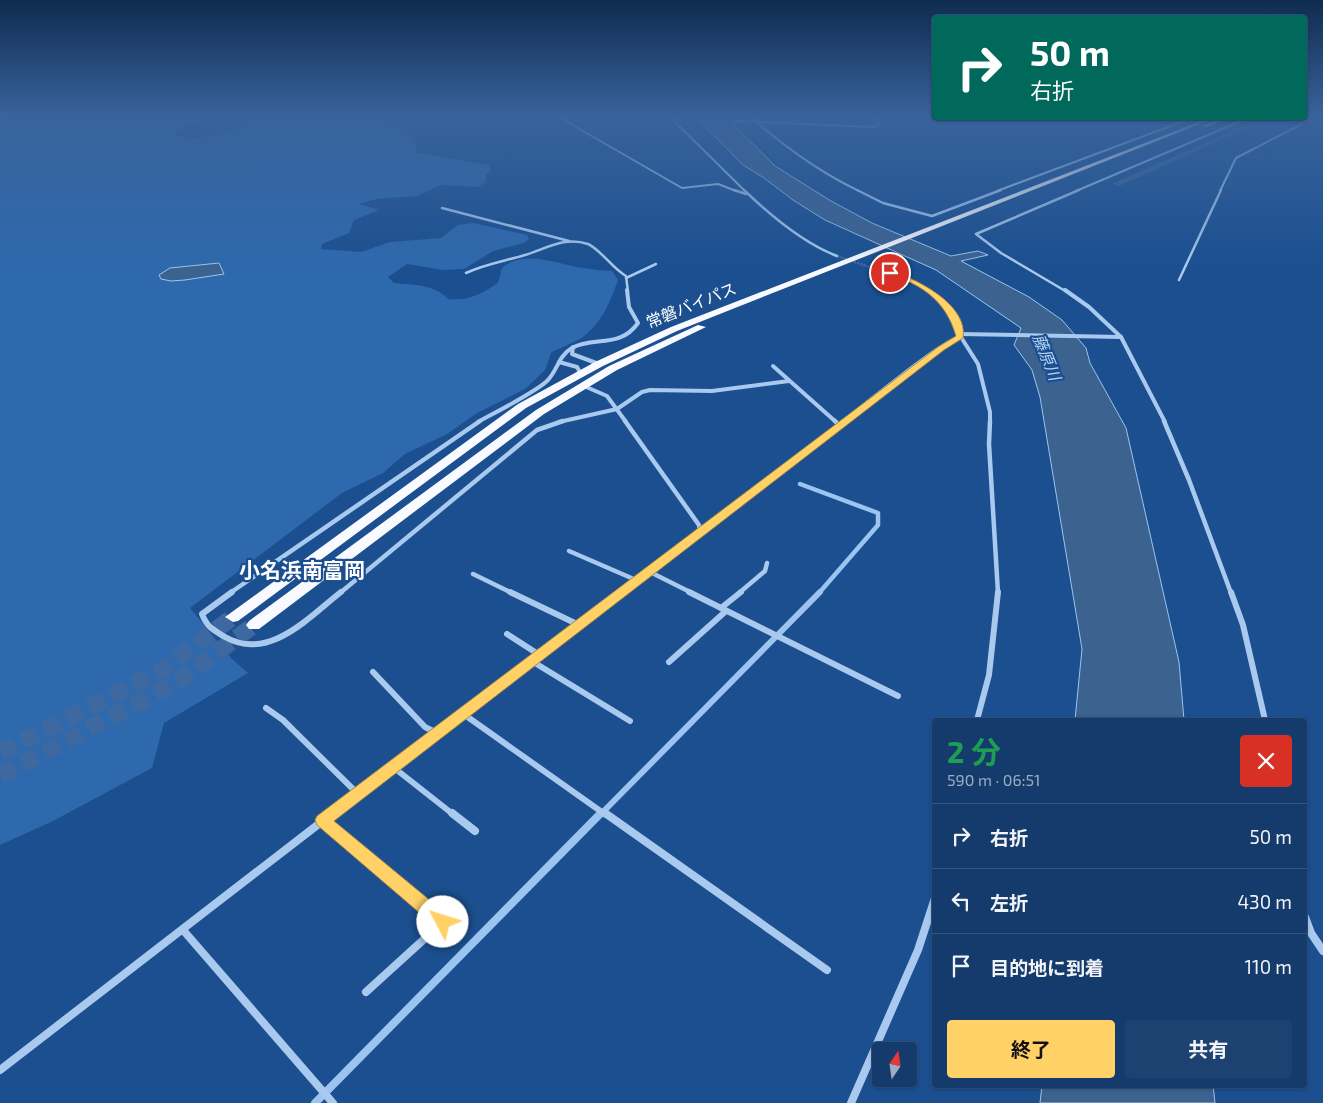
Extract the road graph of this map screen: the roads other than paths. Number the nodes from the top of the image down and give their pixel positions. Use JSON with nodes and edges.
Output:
{"nodes":[{"id":1,"x":643,"y":165,"type":"edge"},
{"id":2,"x":716,"y":165,"type":"edge"},
{"id":3,"x":812,"y":165,"type":"edge"},
{"id":4,"x":1062,"y":165,"type":"edge"},
{"id":5,"x":1091,"y":165,"type":"edge"},
{"id":6,"x":1107,"y":165,"type":"edge"},
{"id":7,"x":1137,"y":165,"type":"edge"},
{"id":8,"x":1233,"y":165,"type":"edge"},
{"id":9,"x":747,"y":194,"type":"junction"},
{"id":10,"x":442,"y":208,"type":"dead end"},
{"id":11,"x":572,"y":242,"type":"junction"},
{"id":12,"x":837,"y":256,"type":"tunnel mouth"},
{"id":13,"x":864,"y":262,"type":"junction"},
{"id":14,"x":656,"y":264,"type":"dead end"},
{"id":15,"x":466,"y":273,"type":"dead end"},
{"id":16,"x":626,"y":278,"type":"junction"},
{"id":17,"x":1179,"y":280,"type":"dead end"},
{"id":18,"x":960,"y":335,"type":"junction"},
{"id":19,"x":1121,"y":337,"type":"junction"},
{"id":20,"x":573,"y":347,"type":"junction"},
{"id":21,"x":559,"y":362,"type":"junction"},
{"id":22,"x":599,"y":364,"type":"junction"},
{"id":23,"x":773,"y":366,"type":"dead end"},
{"id":24,"x":581,"y":374,"type":"junction"},
{"id":25,"x":789,"y":381,"type":"junction"},
{"id":26,"x":584,"y":386,"type":"junction"},
{"id":27,"x":616,"y":409,"type":"junction"},
{"id":28,"x":840,"y":425,"type":"junction"},
{"id":29,"x":700,"y":531,"type":"junction"},
{"id":30,"x":569,"y":551,"type":"dead end"},
{"id":31,"x":767,"y":563,"type":"dead end"},
{"id":32,"x":648,"y":571,"type":"junction"},
{"id":33,"x":473,"y":574,"type":"dead end"},
{"id":34,"x":636,"y":580,"type":"junction"},
{"id":35,"x":724,"y":609,"type":"junction"},
{"id":36,"x":233,"y":617,"type":"tunnel mouth"},
{"id":37,"x":577,"y":624,"type":"junction"},
{"id":38,"x":254,"y":625,"type":"tunnel mouth"},
{"id":39,"x":507,"y":634,"type":"dead end"},
{"id":40,"x":538,"y":654,"type":"junction"},
{"id":41,"x":530,"y":660,"type":"junction"},
{"id":42,"x":669,"y":662,"type":"dead end"},
{"id":43,"x":373,"y":672,"type":"dead end"},
{"id":44,"x":898,"y":696,"type":"dead end"},
{"id":45,"x":266,"y":708,"type":"dead end"},
{"id":46,"x":462,"y":713,"type":"junction"},
{"id":47,"x":978,"y":718,"type":"edge"},
{"id":48,"x":1265,"y":718,"type":"edge"},
{"id":49,"x":630,"y":721,"type":"dead end"},
{"id":50,"x":436,"y":733,"type":"junction"},
{"id":51,"x":393,"y":767,"type":"junction"},
{"id":52,"x":358,"y":794,"type":"junction"},
{"id":53,"x":323,"y":820,"type":"junction"},
{"id":54,"x":475,"y":831,"type":"dead end"},
{"id":55,"x":932,"y":907,"type":"edge"},
{"id":56,"x":1307,"y":922,"type":"edge"},
{"id":57,"x":183,"y":930,"type":"junction"},
{"id":58,"x":1323,"y":951,"type":"edge"},
{"id":59,"x":827,"y":970,"type":"dead end"},
{"id":60,"x":366,"y":992,"type":"dead end"},
{"id":61,"x":0,"y":1070,"type":"edge"},
{"id":62,"x":333,"y":1103,"type":"edge"},
{"id":63,"x":851,"y":1103,"type":"edge"}],
"edges":[{"from":1,"to":9,"type":"street"},
{"from":2,"to":9,"type":"street"},
{"from":3,"to":4,"type":"street"},
{"from":5,"to":13,"type":"highway","name":"常磐バイパス"},
{"from":6,"to":13,"type":"highway","name":"常磐バイパス"},
{"from":7,"to":19,"type":"street"},
{"from":8,"to":17,"type":"street"},
{"from":9,"to":12,"type":"street"},
{"from":10,"to":11,"type":"street"},
{"from":11,"to":15,"type":"street"},
{"from":11,"to":16,"type":"street"},
{"from":13,"to":18,"type":"street"},
{"from":13,"to":22,"type":"highway","name":"常磐バイパス"},
{"from":13,"to":26,"type":"highway","name":"常磐バイパス"},
{"from":14,"to":16,"type":"street"},
{"from":16,"to":20,"type":"street"},
{"from":18,"to":19,"type":"street"},
{"from":18,"to":28,"type":"street"},
{"from":18,"to":47,"type":"street"},
{"from":19,"to":48,"type":"street"},
{"from":20,"to":21,"type":"street"},
{"from":20,"to":22,"type":"street"},
{"from":21,"to":24,"type":"street"},
{"from":21,"to":27,"type":"street"},
{"from":22,"to":24,"type":"highway","name":"常磐バイパス"},
{"from":23,"to":25,"type":"street"},
{"from":24,"to":36,"type":"highway","name":"常磐バイパス"},
{"from":25,"to":27,"type":"street"},
{"from":25,"to":28,"type":"street"},
{"from":26,"to":27,"type":"street"},
{"from":26,"to":38,"type":"highway","name":"常磐バイパス"},
{"from":27,"to":29,"type":"street"},
{"from":28,"to":29,"type":"street"},
{"from":29,"to":32,"type":"street"},
{"from":30,"to":34,"type":"street"},
{"from":31,"to":35,"type":"street"},
{"from":32,"to":34,"type":"street"},
{"from":32,"to":35,"type":"street"},
{"from":33,"to":37,"type":"street"},
{"from":34,"to":37,"type":"street"},
{"from":35,"to":42,"type":"street"},
{"from":35,"to":44,"type":"street"},
{"from":37,"to":40,"type":"street"},
{"from":39,"to":40,"type":"street"},
{"from":40,"to":41,"type":"street"},
{"from":41,"to":46,"type":"street"},
{"from":41,"to":49,"type":"street"},
{"from":43,"to":50,"type":"street"},
{"from":45,"to":52,"type":"street"},
{"from":46,"to":50,"type":"street"},
{"from":46,"to":59,"type":"street"},
{"from":50,"to":51,"type":"street"},
{"from":51,"to":52,"type":"street"},
{"from":51,"to":54,"type":"street"},
{"from":52,"to":53,"type":"street"},
{"from":53,"to":57,"type":"street"},
{"from":53,"to":60,"type":"street"},
{"from":55,"to":63,"type":"street"},
{"from":56,"to":58,"type":"street"},
{"from":57,"to":61,"type":"street"},
{"from":57,"to":62,"type":"street"}]}
